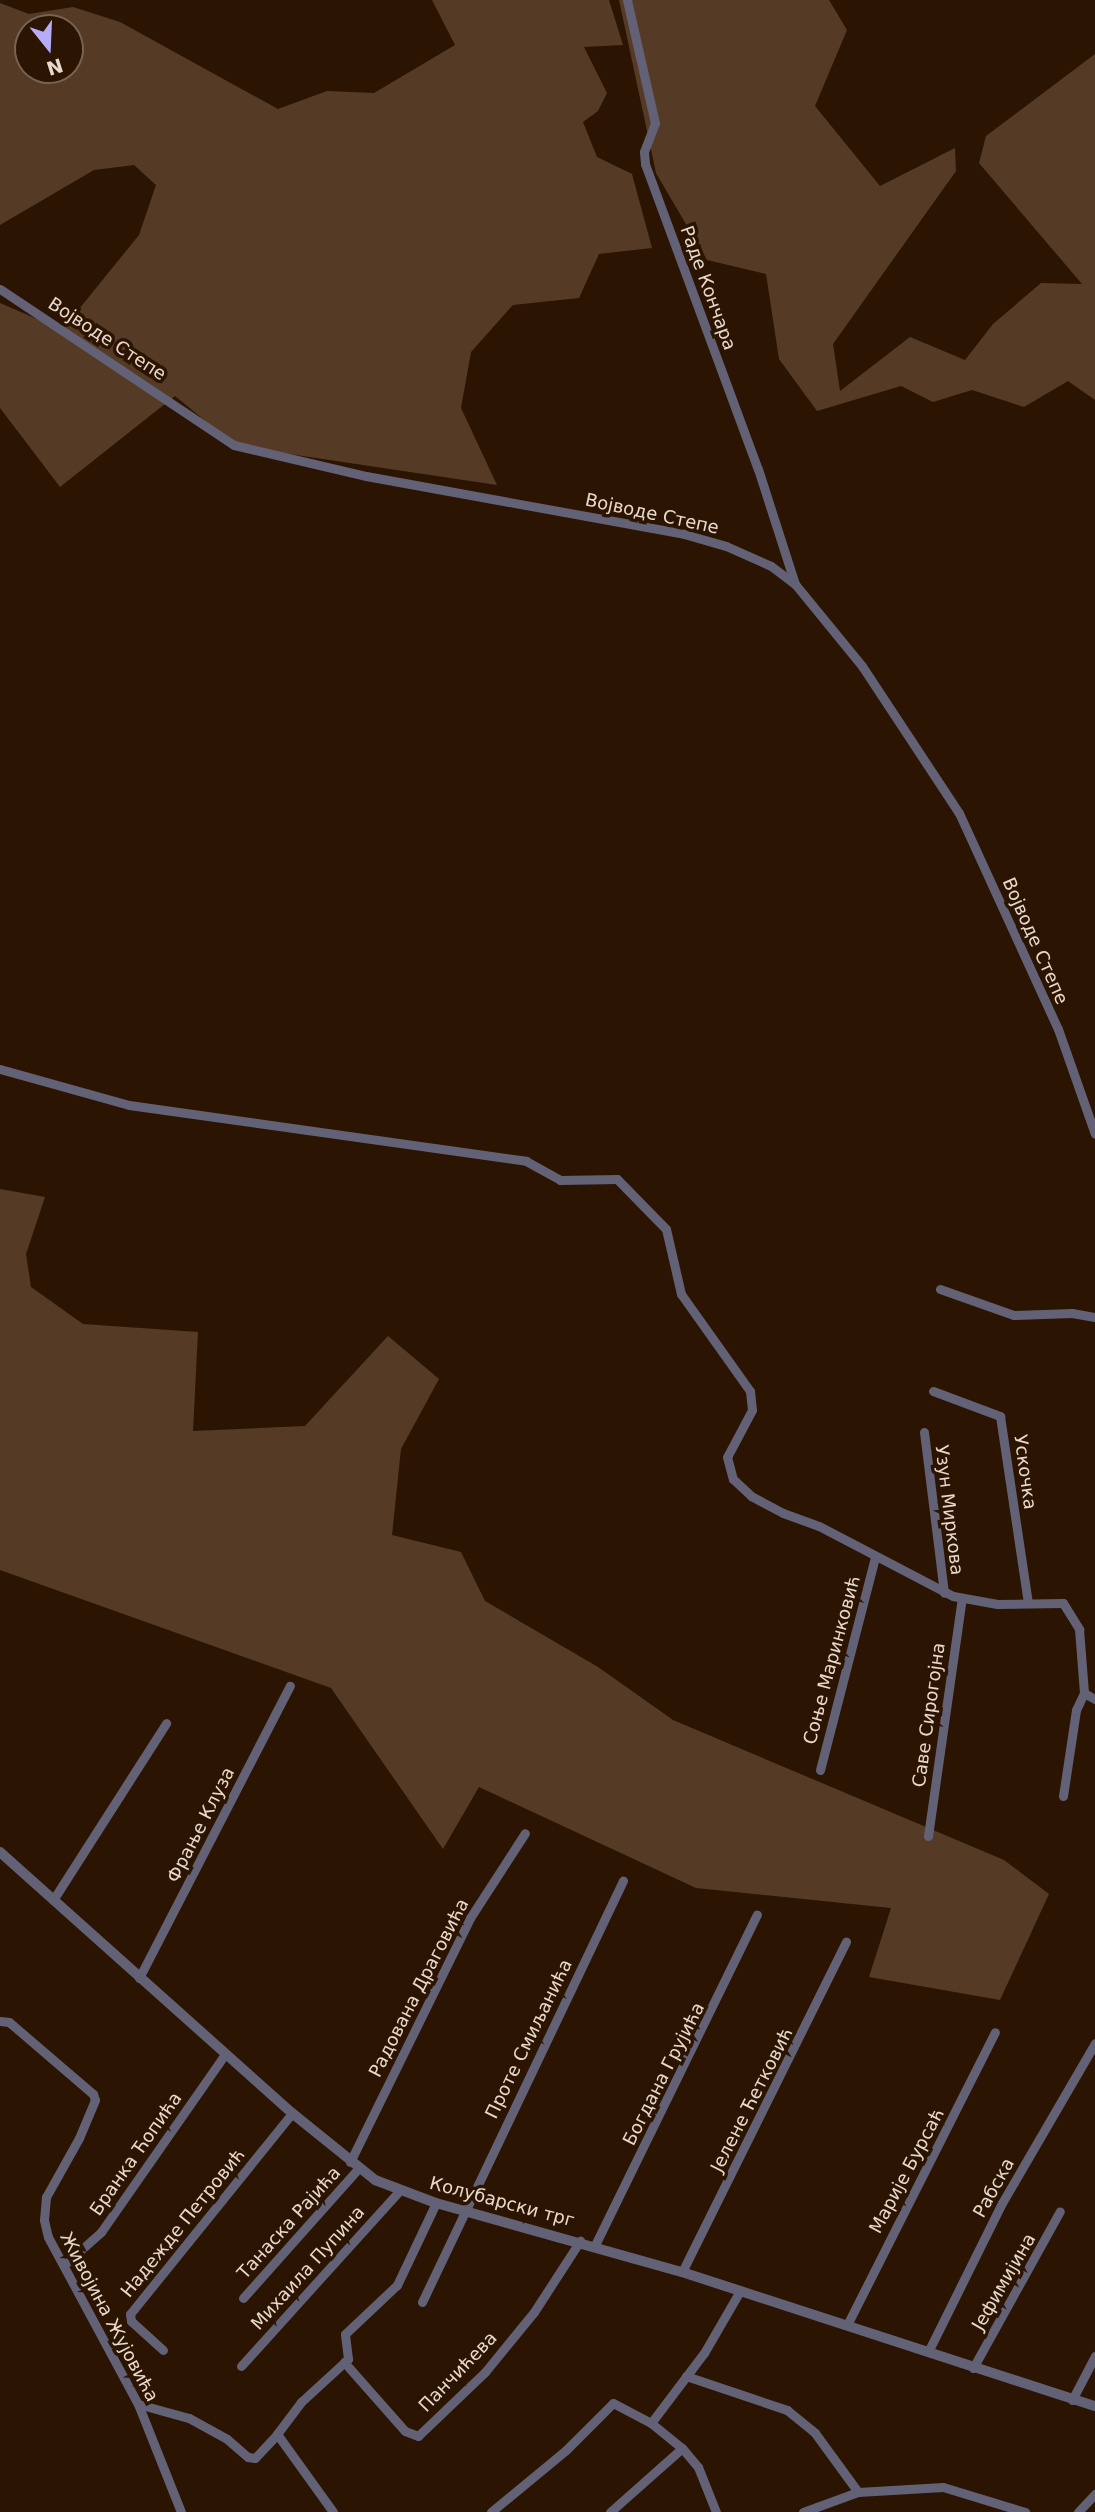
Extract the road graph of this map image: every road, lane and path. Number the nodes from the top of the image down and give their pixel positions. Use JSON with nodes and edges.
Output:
{"nodes":[{"id":1,"x":627,"y":0,"type":"edge"},
{"id":2,"x":0,"y":289,"type":"edge"},
{"id":3,"x":795,"y":584,"type":"junction"},
{"id":4,"x":0,"y":1069,"type":"edge"},
{"id":5,"x":1095,"y":1134,"type":"edge"},
{"id":6,"x":940,"y":1289,"type":"dead end"},
{"id":7,"x":1095,"y":1317,"type":"edge"},
{"id":8,"x":933,"y":1391,"type":"dead end"},
{"id":9,"x":924,"y":1432,"type":"dead end"},
{"id":10,"x":875,"y":1558,"type":"junction"},
{"id":11,"x":944,"y":1593,"type":"junction"},
{"id":12,"x":962,"y":1598,"type":"junction"},
{"id":13,"x":1028,"y":1603,"type":"junction"},
{"id":14,"x":290,"y":1686,"type":"dead end"},
{"id":15,"x":1084,"y":1693,"type":"junction"},
{"id":16,"x":1095,"y":1699,"type":"edge"},
{"id":17,"x":166,"y":1723,"type":"dead end"},
{"id":18,"x":820,"y":1770,"type":"dead end"},
{"id":19,"x":1063,"y":1796,"type":"dead end"},
{"id":20,"x":525,"y":1833,"type":"dead end"},
{"id":21,"x":928,"y":1836,"type":"dead end"},
{"id":22,"x":0,"y":1852,"type":"edge"},
{"id":23,"x":623,"y":1881,"type":"dead end"},
{"id":24,"x":53,"y":1900,"type":"junction"},
{"id":25,"x":757,"y":1915,"type":"dead end"},
{"id":26,"x":846,"y":1941,"type":"dead end"},
{"id":27,"x":139,"y":1978,"type":"junction"},
{"id":28,"x":0,"y":2021,"type":"edge"},
{"id":29,"x":995,"y":2032,"type":"dead end"},
{"id":30,"x":1095,"y":2043,"type":"edge"},
{"id":31,"x":225,"y":2054,"type":"junction"},
{"id":32,"x":292,"y":2113,"type":"junction"},
{"id":33,"x":354,"y":2165,"type":"junction"},
{"id":34,"x":399,"y":2191,"type":"junction"},
{"id":35,"x":436,"y":2203,"type":"junction"},
{"id":36,"x":466,"y":2211,"type":"junction"},
{"id":37,"x":1060,"y":2211,"type":"dead end"},
{"id":38,"x":580,"y":2241,"type":"junction"},
{"id":39,"x":595,"y":2245,"type":"junction"},
{"id":40,"x":64,"y":2265,"type":"junction"},
{"id":41,"x":682,"y":2272,"type":"junction"},
{"id":42,"x":740,"y":2291,"type":"junction"},
{"id":43,"x":243,"y":2298,"type":"dead end"},
{"id":44,"x":422,"y":2302,"type":"dead end"},
{"id":45,"x":847,"y":2325,"type":"junction"},
{"id":46,"x":163,"y":2350,"type":"dead end"},
{"id":47,"x":928,"y":2352,"type":"junction"},
{"id":48,"x":1095,"y":2356,"type":"edge"},
{"id":49,"x":344,"y":2362,"type":"junction"},
{"id":50,"x":241,"y":2366,"type":"dead end"},
{"id":51,"x":973,"y":2368,"type":"junction"},
{"id":52,"x":686,"y":2376,"type":"junction"},
{"id":53,"x":1072,"y":2400,"type":"junction"},
{"id":54,"x":138,"y":2404,"type":"junction"},
{"id":55,"x":1095,"y":2406,"type":"edge"},
{"id":56,"x":651,"y":2423,"type":"junction"},
{"id":57,"x":276,"y":2434,"type":"junction"},
{"id":58,"x":682,"y":2448,"type":"junction"},
{"id":59,"x":858,"y":2491,"type":"junction"},
{"id":60,"x":1095,"y":2494,"type":"edge"},
{"id":61,"x":181,"y":2512,"type":"edge"},
{"id":62,"x":333,"y":2512,"type":"edge"},
{"id":63,"x":491,"y":2512,"type":"edge"},
{"id":64,"x":610,"y":2512,"type":"edge"},
{"id":65,"x":716,"y":2512,"type":"edge"},
{"id":66,"x":803,"y":2512,"type":"edge"},
{"id":67,"x":1026,"y":2512,"type":"edge"},
{"id":68,"x":1078,"y":2512,"type":"edge"}],
"edges":[{"from":1,"to":3,"type":"street","name":"Раде Кончара"},
{"from":2,"to":3,"type":"street","name":"Војводе Степе"},
{"from":3,"to":5,"type":"street","name":"Војводе Степе"},
{"from":4,"to":10,"type":"street"},
{"from":6,"to":7,"type":"street"},
{"from":8,"to":13,"type":"street","name":"Ускочка"},
{"from":9,"to":11,"type":"street","name":"Узун Миркова"},
{"from":10,"to":11,"type":"street"},
{"from":10,"to":18,"type":"street","name":"Соње Маринковић"},
{"from":11,"to":12,"type":"street"},
{"from":12,"to":13,"type":"street"},
{"from":12,"to":21,"type":"street","name":"Саве Сирогојна"},
{"from":13,"to":15,"type":"street"},
{"from":14,"to":27,"type":"street","name":"Фрање Клуза"},
{"from":15,"to":16,"type":"street"},
{"from":15,"to":19,"type":"street"},
{"from":17,"to":24,"type":"street"},
{"from":20,"to":33,"type":"street","name":"Радована Драговића"},
{"from":22,"to":24,"type":"street","name":"Колубарски трг"},
{"from":23,"to":36,"type":"street","name":"Проте Смиљанића"},
{"from":24,"to":27,"type":"street","name":"Колубарски трг"},
{"from":25,"to":39,"type":"street","name":"Богдана Грујића"},
{"from":26,"to":41,"type":"street","name":"Јелене Ћетковић"},
{"from":27,"to":31,"type":"street","name":"Колубарски трг"},
{"from":28,"to":40,"type":"street","name":"Живојина Жујовића"},
{"from":29,"to":45,"type":"street","name":"Марије Бурсаћ"},
{"from":30,"to":47,"type":"street","name":"Рабска"},
{"from":31,"to":32,"type":"street","name":"Колубарски трг"},
{"from":31,"to":40,"type":"street","name":"Бранка Ћопића"},
{"from":32,"to":33,"type":"street","name":"Колубарски трг"},
{"from":32,"to":46,"type":"street","name":"Надежде Петровић"},
{"from":33,"to":34,"type":"street","name":"Колубарски трг"},
{"from":33,"to":43,"type":"street","name":"Танаска Рајића"},
{"from":34,"to":35,"type":"street","name":"Колубарски трг"},
{"from":34,"to":50,"type":"street","name":"Михаила Пупина"},
{"from":35,"to":36,"type":"street","name":"Колубарски трг"},
{"from":35,"to":49,"type":"street"},
{"from":36,"to":38,"type":"street","name":"Колубарски трг"},
{"from":36,"to":44,"type":"street","name":"Проте Смиљанића"},
{"from":37,"to":51,"type":"street","name":"Јефимијина"},
{"from":38,"to":39,"type":"street","name":"Колубарски трг"},
{"from":38,"to":49,"type":"street","name":"Панчићева"},
{"from":39,"to":41,"type":"street","name":"Колубарски трг"},
{"from":40,"to":54,"type":"street","name":"Живојина Жујовића"},
{"from":41,"to":42,"type":"street","name":"Колубарски трг"},
{"from":42,"to":45,"type":"street","name":"Колубарски трг"},
{"from":42,"to":52,"type":"street"},
{"from":45,"to":47,"type":"street","name":"Колубарски трг"},
{"from":47,"to":51,"type":"street","name":"Колубарски трг"},
{"from":48,"to":53,"type":"street"},
{"from":49,"to":57,"type":"street"},
{"from":51,"to":53,"type":"street","name":"Колубарски трг"},
{"from":52,"to":56,"type":"street"},
{"from":52,"to":59,"type":"street"},
{"from":53,"to":55,"type":"street","name":"Колубарски трг"},
{"from":54,"to":57,"type":"street"},
{"from":54,"to":61,"type":"street","name":"Живојина Жујовића"},
{"from":56,"to":58,"type":"street"},
{"from":56,"to":63,"type":"street"},
{"from":57,"to":62,"type":"street"},
{"from":58,"to":64,"type":"street"},
{"from":58,"to":65,"type":"street"},
{"from":59,"to":66,"type":"street"},
{"from":59,"to":67,"type":"street"},
{"from":60,"to":68,"type":"street"}]}
